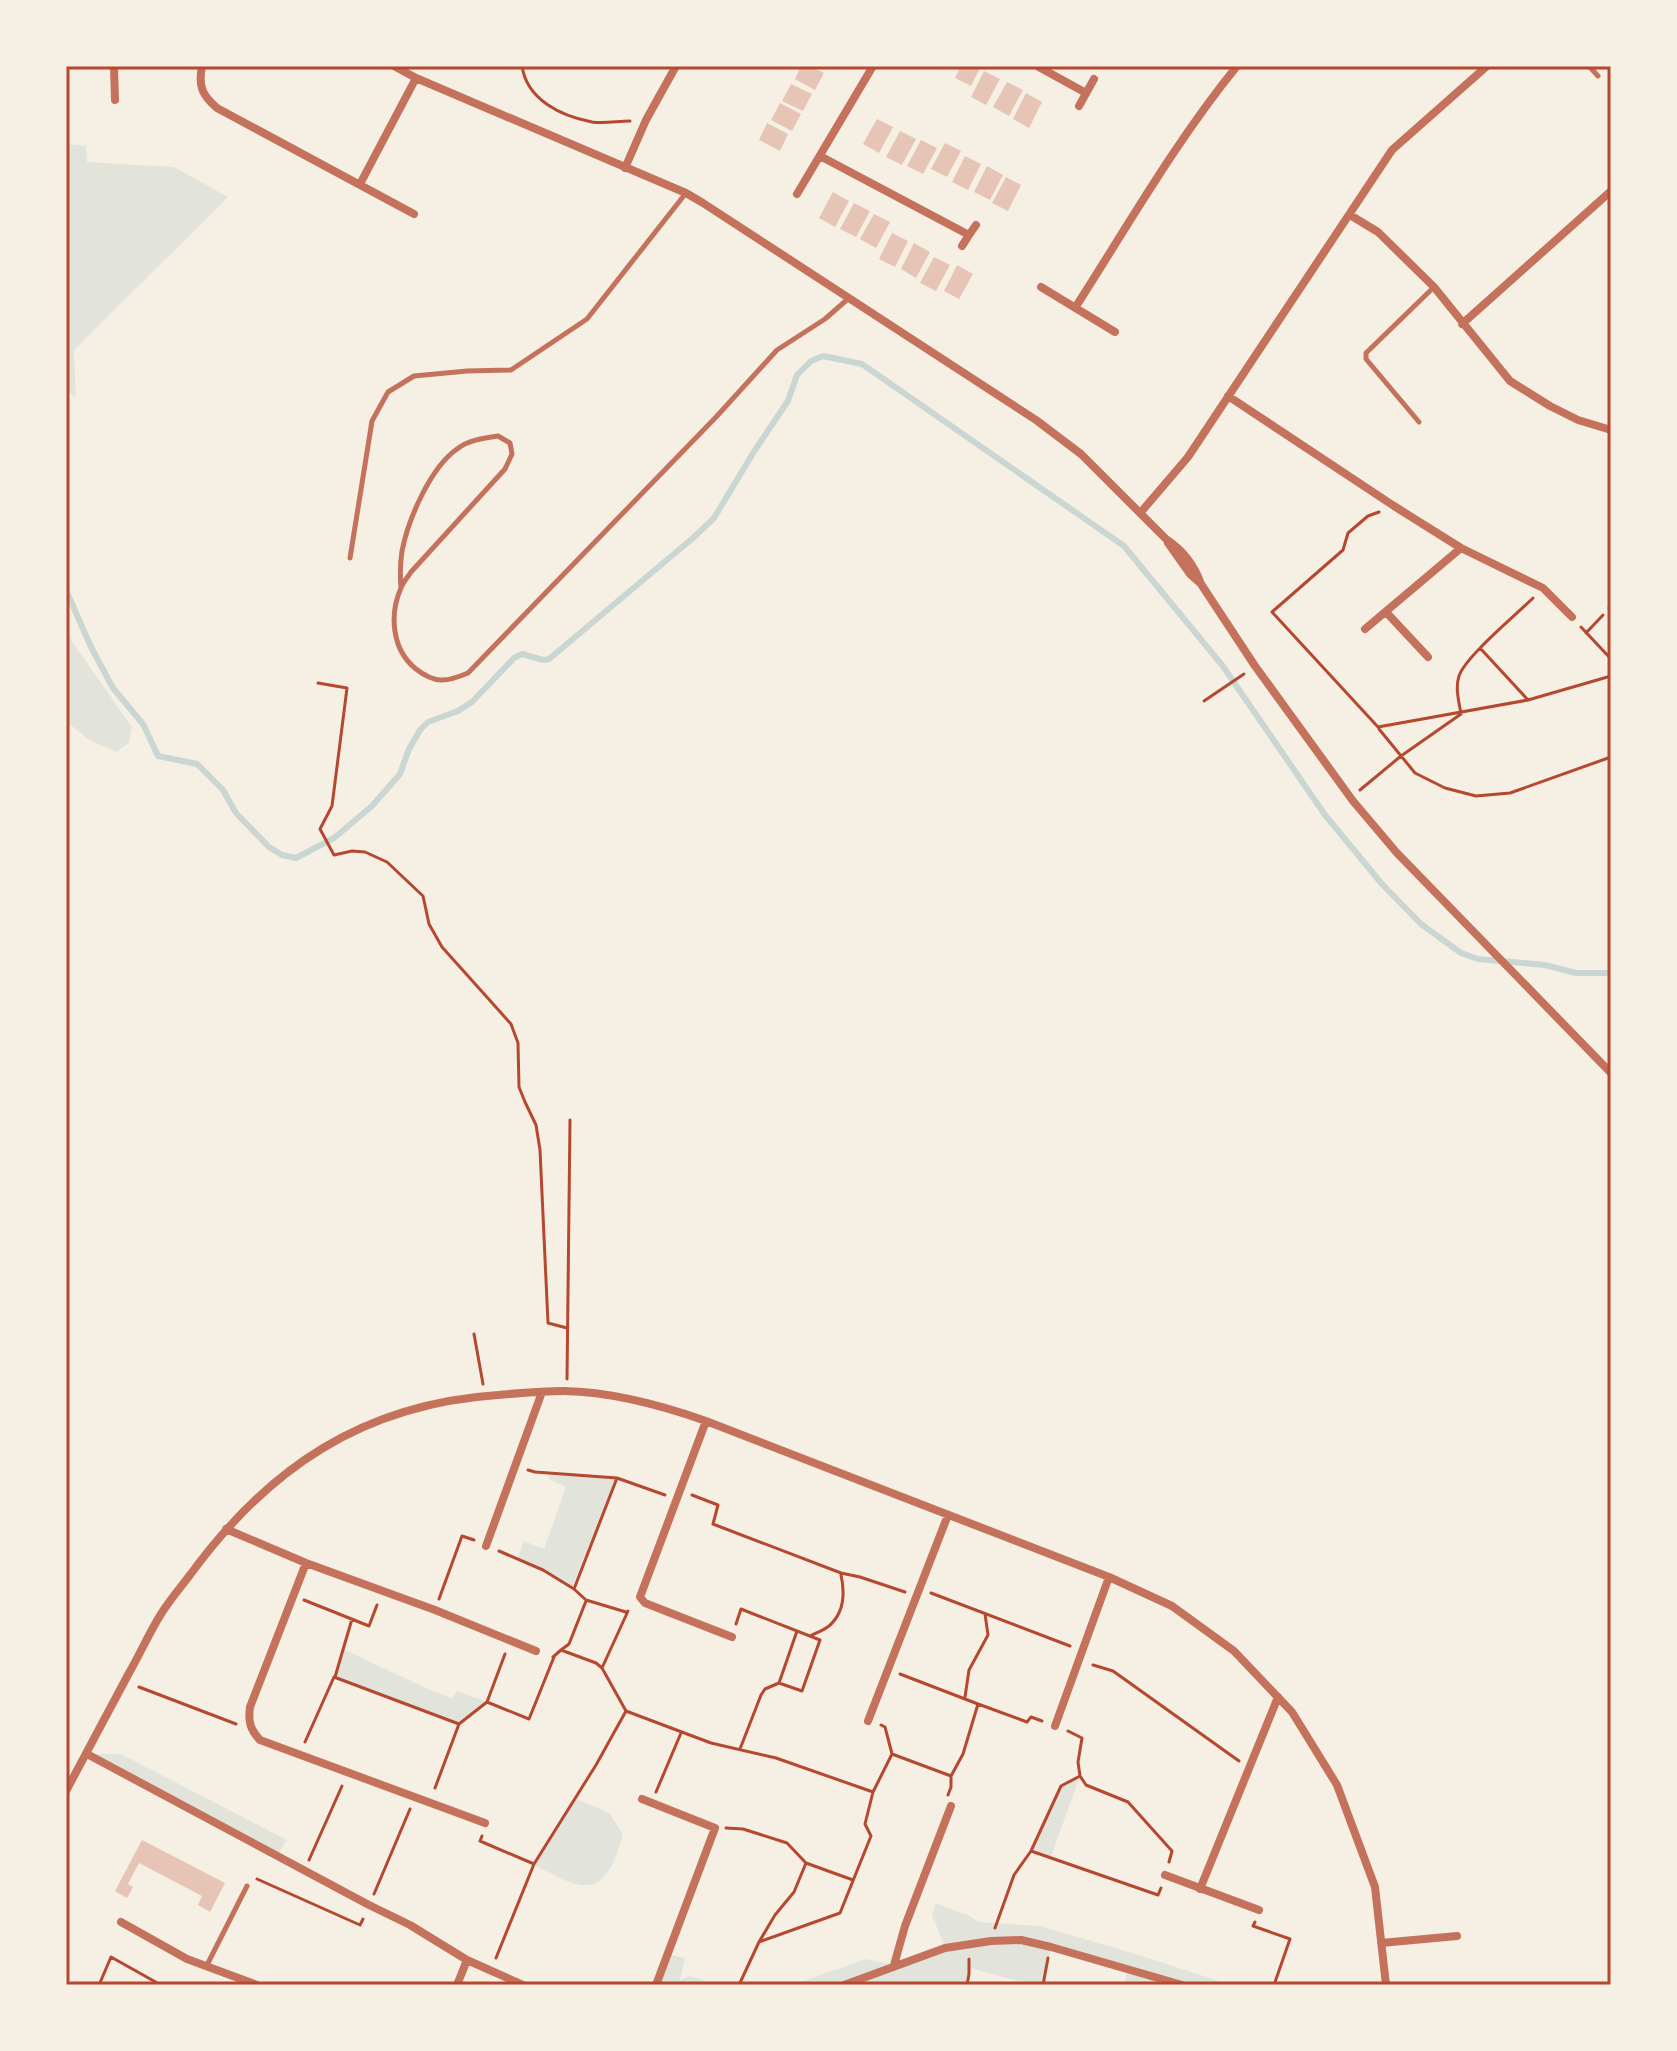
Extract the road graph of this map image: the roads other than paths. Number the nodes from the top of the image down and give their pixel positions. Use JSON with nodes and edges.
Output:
{"nodes":[{"id":1,"x":114,"y":66,"type":"edge"},
{"id":2,"x":202,"y":66,"type":"edge"},
{"id":3,"x":394,"y":66,"type":"edge"},
{"id":4,"x":676,"y":66,"type":"edge"},
{"id":5,"x":873,"y":66,"type":"edge"},
{"id":6,"x":1037,"y":66,"type":"edge"},
{"id":7,"x":1237,"y":66,"type":"edge"},
{"id":8,"x":1487,"y":66,"type":"edge"},
{"id":9,"x":1589,"y":66,"type":"edge"},
{"id":10,"x":1598,"y":76,"type":"dead end"},
{"id":11,"x":416,"y":78,"type":"junction"},
{"id":12,"x":1094,"y":79,"type":"dead end"},
{"id":13,"x":1086,"y":93,"type":"junction"},
{"id":14,"x":115,"y":100,"type":"dead end"},
{"id":15,"x":1079,"y":106,"type":"dead end"},
{"id":16,"x":820,"y":156,"type":"junction"},
{"id":17,"x":625,"y":168,"type":"junction"},
{"id":18,"x":360,"y":184,"type":"junction"},
{"id":19,"x":1611,"y":191,"type":"edge"},
{"id":20,"x":686,"y":193,"type":"junction"},
{"id":21,"x":797,"y":194,"type":"dead end"},
{"id":22,"x":414,"y":214,"type":"dead end"},
{"id":23,"x":1350,"y":215,"type":"junction"},
{"id":24,"x":976,"y":225,"type":"dead end"},
{"id":25,"x":969,"y":235,"type":"junction"},
{"id":26,"x":962,"y":246,"type":"dead end"},
{"id":27,"x":1041,"y":287,"type":"dead end"},
{"id":28,"x":1434,"y":287,"type":"junction"},
{"id":29,"x":849,"y":297,"type":"junction"},
{"id":30,"x":1075,"y":308,"type":"junction"},
{"id":31,"x":1462,"y":324,"type":"junction"},
{"id":32,"x":1115,"y":332,"type":"dead end"},
{"id":33,"x":1228,"y":396,"type":"junction"},
{"id":34,"x":1419,"y":422,"type":"dead end"},
{"id":35,"x":1611,"y":430,"type":"edge"},
{"id":36,"x":1141,"y":512,"type":"junction"},
{"id":37,"x":1461,"y":548,"type":"junction"},
{"id":38,"x":350,"y":558,"type":"dead end"},
{"id":39,"x":401,"y":588,"type":"junction"},
{"id":40,"x":1386,"y":612,"type":"junction"},
{"id":41,"x":1572,"y":617,"type":"road end"},
{"id":42,"x":1365,"y":629,"type":"dead end"},
{"id":43,"x":1428,"y":657,"type":"dead end"},
{"id":44,"x":1611,"y":1073,"type":"edge"},
{"id":45,"x":542,"y":1392,"type":"junction"},
{"id":46,"x":706,"y":1421,"type":"junction"},
{"id":47,"x":948,"y":1515,"type":"junction"},
{"id":48,"x":226,"y":1529,"type":"junction"},
{"id":49,"x":486,"y":1546,"type":"road end"},
{"id":50,"x":306,"y":1563,"type":"junction"},
{"id":51,"x":1109,"y":1577,"type":"junction"},
{"id":52,"x":732,"y":1637,"type":"road end"},
{"id":53,"x":536,"y":1651,"type":"road end"},
{"id":54,"x":1278,"y":1697,"type":"junction"},
{"id":55,"x":868,"y":1721,"type":"road end"},
{"id":56,"x":1055,"y":1726,"type":"road end"},
{"id":57,"x":87,"y":1754,"type":"junction"},
{"id":58,"x":66,"y":1791,"type":"edge"},
{"id":59,"x":642,"y":1799,"type":"dead end"},
{"id":60,"x":951,"y":1806,"type":"road end"},
{"id":61,"x":485,"y":1823,"type":"road end"},
{"id":62,"x":1165,"y":1875,"type":"road end"},
{"id":63,"x":247,"y":1886,"type":"road end"},
{"id":64,"x":1200,"y":1889,"type":"junction"},
{"id":65,"x":1259,"y":1910,"type":"road end"},
{"id":66,"x":121,"y":1922,"type":"dead end"},
{"id":67,"x":1457,"y":1936,"type":"dead end"},
{"id":68,"x":1381,"y":1943,"type":"junction"},
{"id":69,"x":467,"y":1960,"type":"junction"},
{"id":70,"x":894,"y":1965,"type":"junction"},
{"id":71,"x":206,"y":1966,"type":"junction"},
{"id":72,"x":257,"y":1985,"type":"edge"},
{"id":73,"x":457,"y":1985,"type":"edge"},
{"id":74,"x":523,"y":1985,"type":"edge"},
{"id":75,"x":656,"y":1985,"type":"edge"},
{"id":76,"x":844,"y":1985,"type":"edge"},
{"id":77,"x":1182,"y":1985,"type":"edge"},
{"id":78,"x":1386,"y":1985,"type":"edge"}],
"edges":[{"from":1,"to":14,"type":"street"},
{"from":2,"to":18,"type":"street"},
{"from":3,"to":11,"type":"street"},
{"from":4,"to":17,"type":"street"},
{"from":5,"to":16,"type":"street"},
{"from":6,"to":13,"type":"street"},
{"from":7,"to":30,"type":"street"},
{"from":8,"to":23,"type":"street"},
{"from":9,"to":10,"type":"lane"},
{"from":11,"to":17,"type":"street"},
{"from":11,"to":18,"type":"street"},
{"from":12,"to":13,"type":"street"},
{"from":13,"to":15,"type":"street"},
{"from":16,"to":21,"type":"street"},
{"from":16,"to":25,"type":"street"},
{"from":17,"to":20,"type":"street"},
{"from":18,"to":22,"type":"street"},
{"from":19,"to":31,"type":"street"},
{"from":20,"to":29,"type":"street"},
{"from":20,"to":38,"type":"lane"},
{"from":23,"to":28,"type":"street"},
{"from":23,"to":33,"type":"street"},
{"from":24,"to":25,"type":"street"},
{"from":25,"to":26,"type":"street"},
{"from":27,"to":30,"type":"street"},
{"from":28,"to":31,"type":"street"},
{"from":28,"to":34,"type":"lane"},
{"from":29,"to":36,"type":"street"},
{"from":29,"to":39,"type":"lane"},
{"from":30,"to":32,"type":"street"},
{"from":31,"to":35,"type":"street"},
{"from":33,"to":36,"type":"street"},
{"from":33,"to":37,"type":"street"},
{"from":36,"to":44,"type":"street"},
{"from":37,"to":40,"type":"street"},
{"from":37,"to":41,"type":"street"},
{"from":39,"to":39,"type":"lane"},
{"from":40,"to":42,"type":"street"},
{"from":40,"to":43,"type":"street"},
{"from":45,"to":46,"type":"street"},
{"from":45,"to":48,"type":"street"},
{"from":45,"to":49,"type":"street"},
{"from":46,"to":47,"type":"street"},
{"from":46,"to":52,"type":"street"},
{"from":47,"to":51,"type":"street"},
{"from":47,"to":55,"type":"street"},
{"from":48,"to":50,"type":"street"},
{"from":48,"to":57,"type":"street"},
{"from":50,"to":53,"type":"street"},
{"from":50,"to":61,"type":"street"},
{"from":51,"to":54,"type":"street"},
{"from":51,"to":56,"type":"street"},
{"from":54,"to":64,"type":"street"},
{"from":54,"to":68,"type":"street"},
{"from":57,"to":58,"type":"street"},
{"from":57,"to":69,"type":"street"},
{"from":59,"to":75,"type":"street"},
{"from":60,"to":70,"type":"street"},
{"from":62,"to":64,"type":"street"},
{"from":63,"to":71,"type":"lane"},
{"from":64,"to":65,"type":"street"},
{"from":66,"to":71,"type":"street"},
{"from":67,"to":68,"type":"street"},
{"from":68,"to":78,"type":"street"},
{"from":69,"to":73,"type":"street"},
{"from":69,"to":74,"type":"street"},
{"from":70,"to":76,"type":"street"},
{"from":70,"to":77,"type":"street"},
{"from":71,"to":72,"type":"street"}]}
